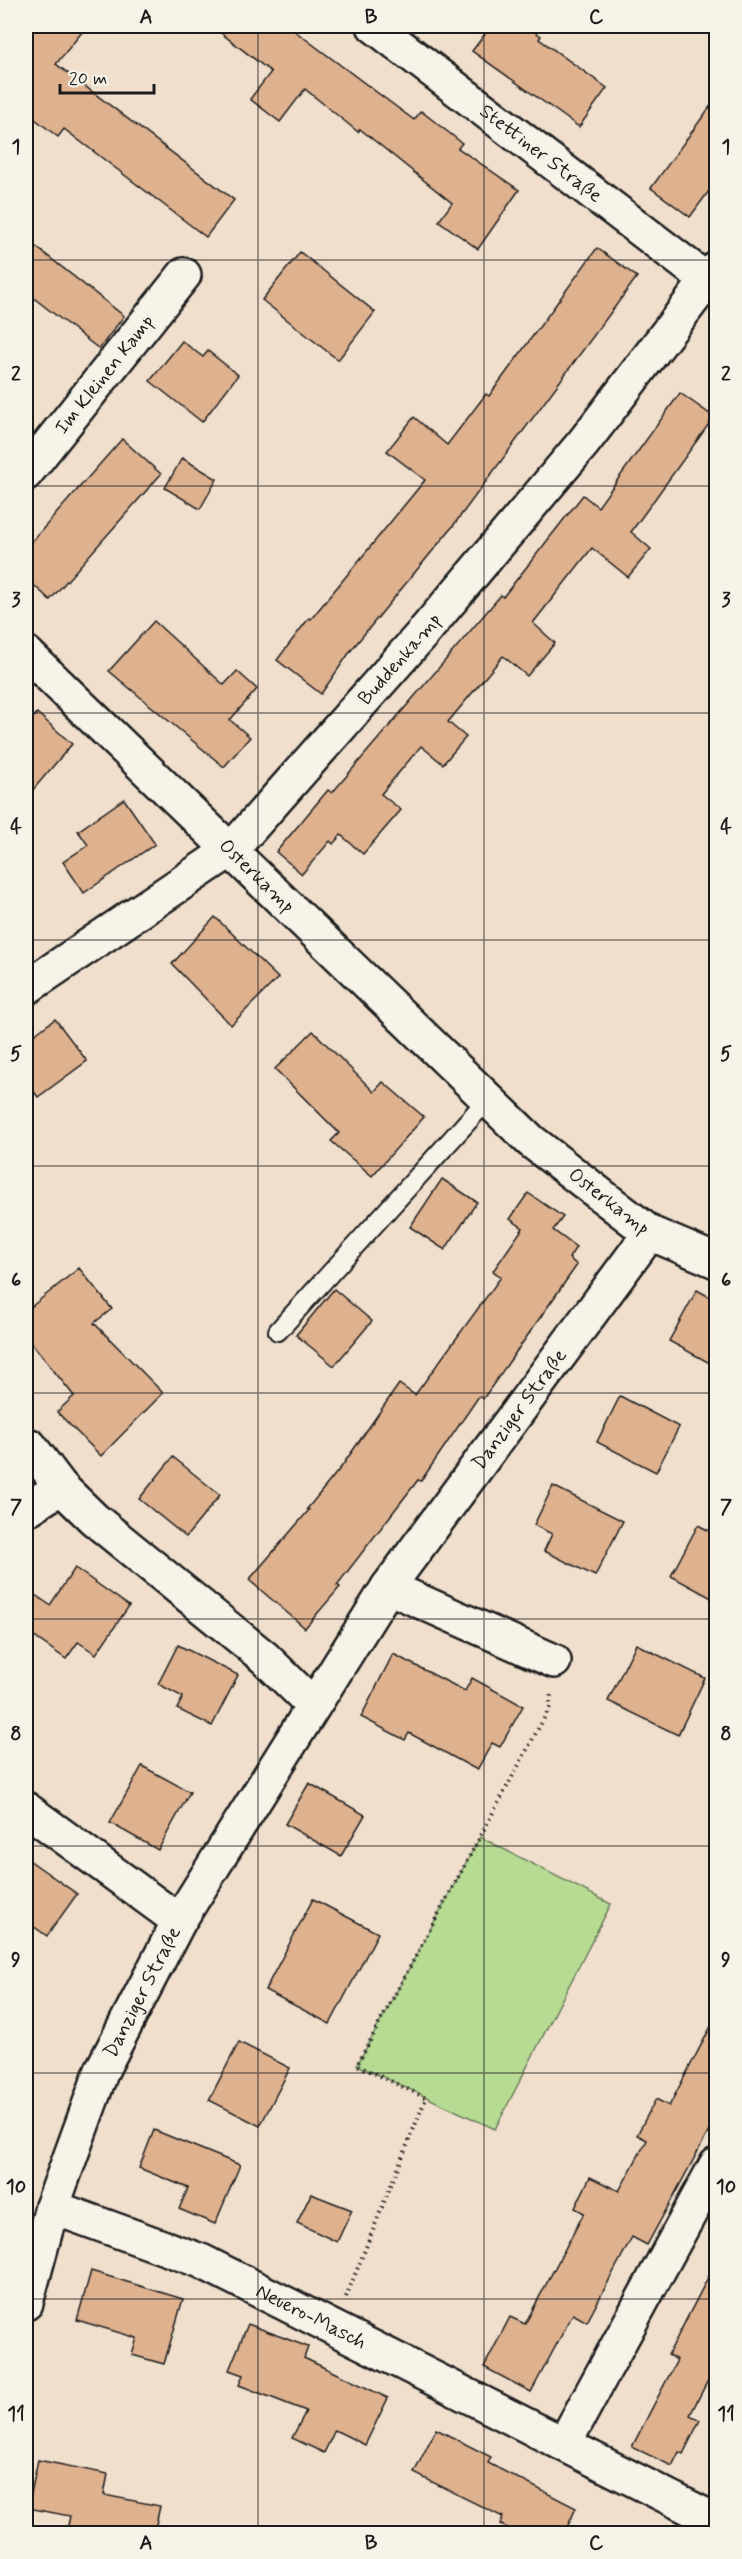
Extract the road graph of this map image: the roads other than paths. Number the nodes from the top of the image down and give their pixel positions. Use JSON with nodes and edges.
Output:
{"nodes":[{"id":1,"x":374,"y":26,"type":"edge"},
{"id":2,"x":184,"y":275,"type":"dead end"},
{"id":3,"x":712,"y":275,"type":"edge"},
{"id":4,"x":26,"y":473,"type":"edge"},
{"id":5,"x":26,"y":653,"type":"edge"},
{"id":6,"x":232,"y":849,"type":"junction"},
{"id":7,"x":26,"y":988,"type":"edge"},
{"id":8,"x":488,"y":1099,"type":"junction"},
{"id":9,"x":650,"y":1233,"type":"junction"},
{"id":10,"x":717,"y":1261,"type":"edge"},
{"id":11,"x":278,"y":1331,"type":"dead end"},
{"id":12,"x":26,"y":1447,"type":"edge"},
{"id":13,"x":61,"y":1488,"type":"junction"},
{"id":14,"x":26,"y":1510,"type":"edge"},
{"id":15,"x":388,"y":1587,"type":"junction"},
{"id":16,"x":554,"y":1661,"type":"road end"},
{"id":17,"x":312,"y":1704,"type":"junction"},
{"id":18,"x":26,"y":1809,"type":"edge"},
{"id":19,"x":179,"y":1921,"type":"junction"},
{"id":20,"x":717,"y":2165,"type":"edge"},
{"id":21,"x":52,"y":2207,"type":"junction"},
{"id":22,"x":26,"y":2303,"type":"edge"},
{"id":23,"x":564,"y":2444,"type":"junction"},
{"id":24,"x":717,"y":2521,"type":"edge"}],
"edges":[{"from":1,"to":3,"type":"street","name":"Stettiner Straße"},
{"from":2,"to":4,"type":"street","name":"Im Kleinen Kamp"},
{"from":3,"to":6,"type":"street","name":"Buddenkamp"},
{"from":5,"to":6,"type":"street","name":"Osterkamp"},
{"from":6,"to":7,"type":"street","name":"Buddenkamp"},
{"from":6,"to":8,"type":"street","name":"Osterkamp"},
{"from":8,"to":9,"type":"street","name":"Osterkamp"},
{"from":8,"to":11,"type":"lane"},
{"from":9,"to":10,"type":"street","name":"Osterkamp"},
{"from":9,"to":15,"type":"street","name":"Danziger Straße"},
{"from":12,"to":13,"type":"street"},
{"from":13,"to":14,"type":"street"},
{"from":13,"to":17,"type":"street"},
{"from":15,"to":16,"type":"street"},
{"from":15,"to":17,"type":"street","name":"Danziger Straße"},
{"from":17,"to":19,"type":"street","name":"Danziger Straße"},
{"from":18,"to":19,"type":"street"},
{"from":19,"to":21,"type":"street","name":"Danziger Straße"},
{"from":20,"to":23,"type":"street"},
{"from":21,"to":22,"type":"street","name":"Danziger Straße"},
{"from":21,"to":23,"type":"street","name":"Neuero-Masch"},
{"from":23,"to":24,"type":"street","name":"Neuero-Masch"}]}
